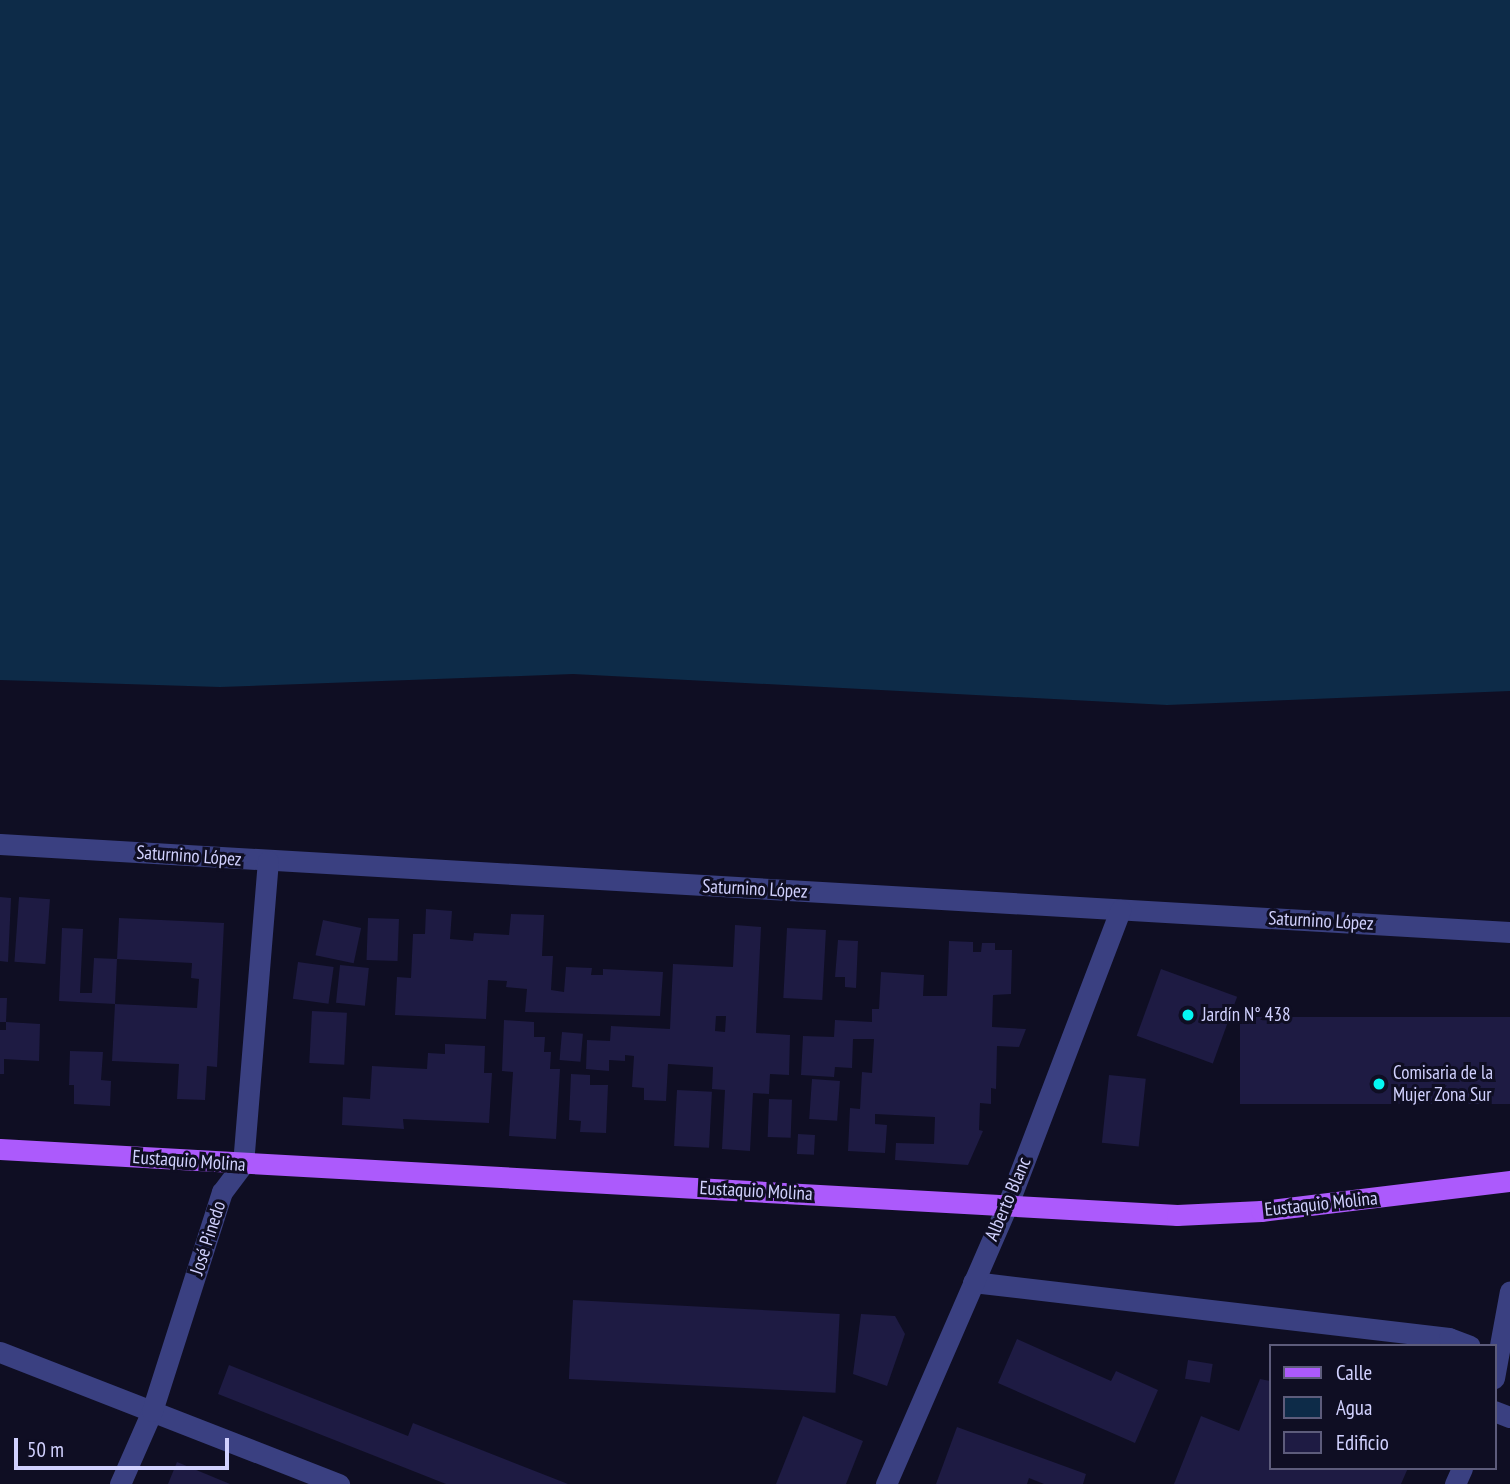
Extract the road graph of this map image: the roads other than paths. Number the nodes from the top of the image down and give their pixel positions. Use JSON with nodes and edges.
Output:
{"nodes":[{"id":1,"x":0,"y":844,"type":"edge"},
{"id":2,"x":268,"y":861,"type":"junction"},
{"id":3,"x":1120,"y":910,"type":"junction"},
{"id":4,"x":1510,"y":932,"type":"edge"},
{"id":5,"x":0,"y":1149,"type":"edge"},
{"id":6,"x":243,"y":1164,"type":"junction"},
{"id":7,"x":1510,"y":1181,"type":"edge"},
{"id":8,"x":1008,"y":1204,"type":"junction"},
{"id":9,"x":973,"y":1282,"type":"junction"},
{"id":10,"x":1510,"y":1291,"type":"edge"},
{"id":11,"x":1465,"y":1344,"type":"edge"},
{"id":12,"x":0,"y":1352,"type":"edge"},
{"id":13,"x":1496,"y":1355,"type":"edge"},
{"id":14,"x":152,"y":1411,"type":"junction"},
{"id":15,"x":120,"y":1484,"type":"edge"},
{"id":16,"x":339,"y":1484,"type":"edge"},
{"id":17,"x":886,"y":1484,"type":"edge"}],
"edges":[{"from":1,"to":2,"type":"street","name":"Saturnino López"},
{"from":2,"to":3,"type":"street","name":"Saturnino López"},
{"from":2,"to":6,"type":"street"},
{"from":3,"to":4,"type":"street","name":"Saturnino López"},
{"from":3,"to":8,"type":"street","name":"Alberto Blanc"},
{"from":5,"to":6,"type":"main road","name":"Eustaquio Molina"},
{"from":6,"to":8,"type":"main road","name":"Eustaquio Molina"},
{"from":6,"to":14,"type":"street","name":"José Pinedo"},
{"from":7,"to":8,"type":"main road","name":"Eustaquio Molina"},
{"from":8,"to":9,"type":"street","name":"Alberto Blanc"},
{"from":9,"to":11,"type":"street"},
{"from":9,"to":17,"type":"street","name":"Alberto Blanc"},
{"from":10,"to":13,"type":"street"},
{"from":12,"to":14,"type":"street"},
{"from":14,"to":15,"type":"street","name":"José Pinedo"},
{"from":14,"to":16,"type":"street"}]}
